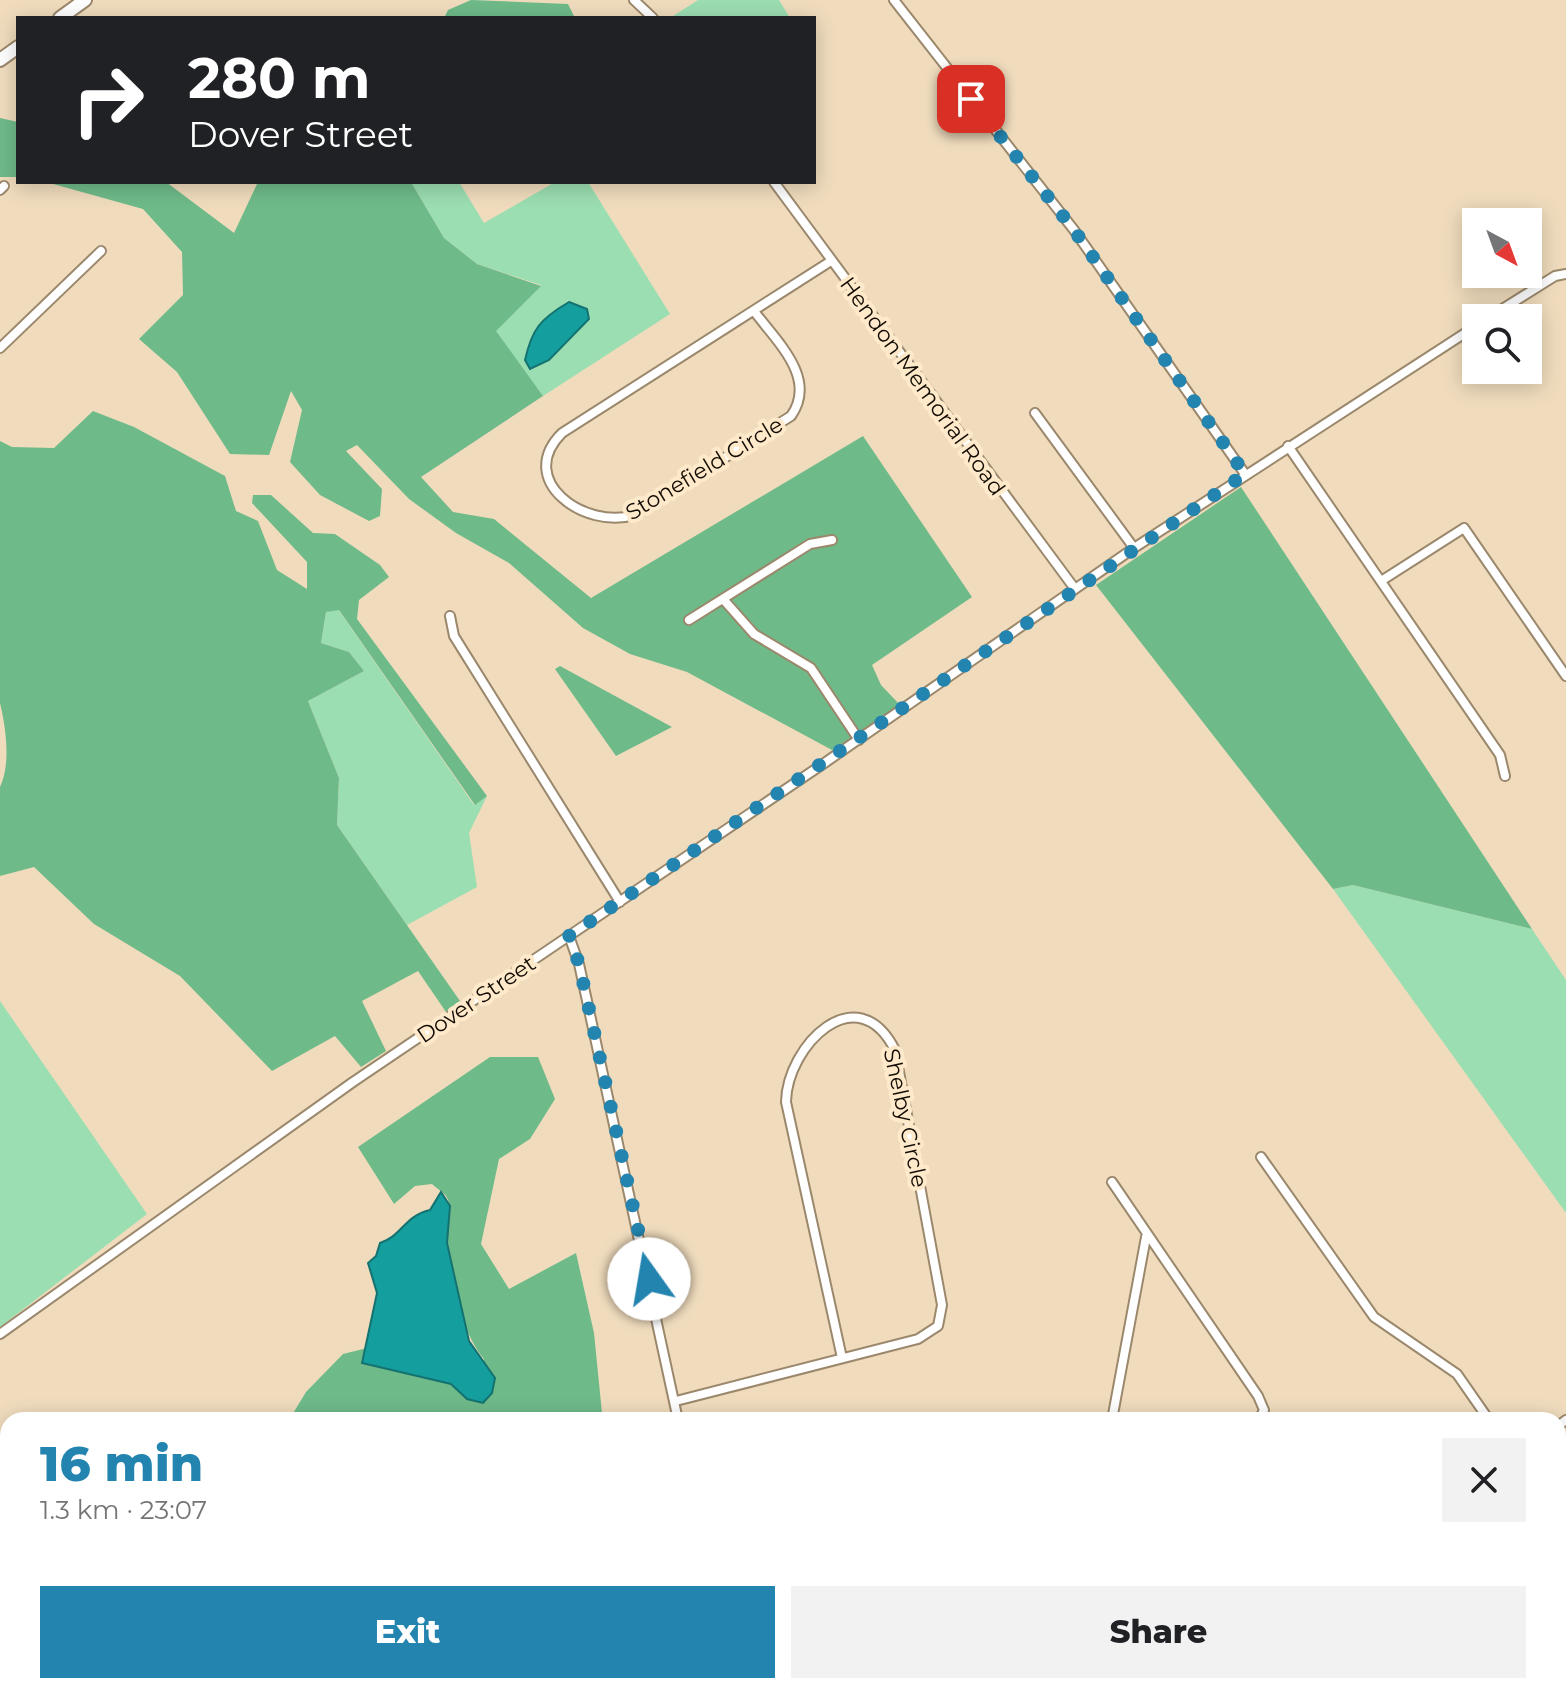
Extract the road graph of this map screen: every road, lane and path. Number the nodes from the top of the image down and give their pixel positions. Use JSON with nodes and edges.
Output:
{"nodes":[{"id":1,"x":85,"y":0,"type":"edge"},
{"id":2,"x":634,"y":0,"type":"edge"},
{"id":3,"x":894,"y":0,"type":"edge"},
{"id":4,"x":63,"y":16,"type":"edge"},
{"id":5,"x":651,"y":16,"type":"edge"},
{"id":6,"x":775,"y":184,"type":"edge"},
{"id":7,"x":101,"y":251,"type":"dead end"},
{"id":8,"x":831,"y":261,"type":"junction"},
{"id":9,"x":1566,"y":274,"type":"edge"},
{"id":10,"x":1510,"y":304,"type":"edge"},
{"id":11,"x":754,"y":311,"type":"junction"},
{"id":12,"x":1462,"y":335,"type":"edge"},
{"id":13,"x":0,"y":348,"type":"edge"},
{"id":14,"x":1035,"y":413,"type":"dead end"},
{"id":15,"x":1288,"y":446,"type":"junction"},
{"id":16,"x":1245,"y":474,"type":"junction"},
{"id":17,"x":832,"y":540,"type":"dead end"},
{"id":18,"x":1134,"y":548,"type":"junction"},
{"id":19,"x":1381,"y":581,"type":"junction"},
{"id":20,"x":1075,"y":589,"type":"junction"},
{"id":21,"x":723,"y":599,"type":"junction"},
{"id":22,"x":450,"y":616,"type":"dead end"},
{"id":23,"x":689,"y":620,"type":"dead end"},
{"id":24,"x":1566,"y":676,"type":"edge"},
{"id":25,"x":859,"y":740,"type":"junction"},
{"id":26,"x":1505,"y":776,"type":"dead end"},
{"id":27,"x":620,"y":902,"type":"junction"},
{"id":28,"x":569,"y":936,"type":"junction"},
{"id":29,"x":1261,"y":1157,"type":"dead end"},
{"id":30,"x":1112,"y":1182,"type":"dead end"},
{"id":31,"x":1146,"y":1237,"type":"junction"},
{"id":32,"x":0,"y":1334,"type":"edge"},
{"id":33,"x":842,"y":1358,"type":"junction"},
{"id":34,"x":676,"y":1401,"type":"junction"},
{"id":35,"x":677,"y":1412,"type":"edge"},
{"id":36,"x":1113,"y":1412,"type":"edge"},
{"id":37,"x":1263,"y":1412,"type":"edge"},
{"id":38,"x":1483,"y":1412,"type":"edge"}],
"edges":[{"from":1,"to":4,"type":"street"},
{"from":2,"to":5,"type":"street"},
{"from":3,"to":16,"type":"street"},
{"from":6,"to":8,"type":"street","name":"Hendon Memorial Road"},
{"from":7,"to":13,"type":"street"},
{"from":8,"to":11,"type":"street","name":"Stonefield Circle"},
{"from":8,"to":20,"type":"street","name":"Hendon Memorial Road"},
{"from":9,"to":10,"type":"street"},
{"from":11,"to":11,"type":"street","name":"Stonefield Circle"},
{"from":12,"to":15,"type":"street","name":"Dover Street"},
{"from":14,"to":18,"type":"street"},
{"from":15,"to":16,"type":"street","name":"Dover Street"},
{"from":15,"to":19,"type":"street"},
{"from":16,"to":18,"type":"street","name":"Dover Street"},
{"from":17,"to":21,"type":"street"},
{"from":18,"to":20,"type":"street","name":"Dover Street"},
{"from":19,"to":24,"type":"street"},
{"from":19,"to":26,"type":"street"},
{"from":20,"to":25,"type":"street","name":"Dover Street"},
{"from":21,"to":23,"type":"street"},
{"from":21,"to":25,"type":"street"},
{"from":22,"to":27,"type":"street"},
{"from":25,"to":27,"type":"street","name":"Dover Street"},
{"from":27,"to":28,"type":"street","name":"Dover Street"},
{"from":28,"to":32,"type":"street","name":"Dover Street"},
{"from":28,"to":34,"type":"street"},
{"from":29,"to":38,"type":"street"},
{"from":30,"to":31,"type":"street"},
{"from":31,"to":36,"type":"street"},
{"from":31,"to":37,"type":"street"},
{"from":33,"to":33,"type":"street","name":"Shelby Circle"},
{"from":33,"to":34,"type":"street","name":"Shelby Circle"},
{"from":34,"to":35,"type":"street"}]}
